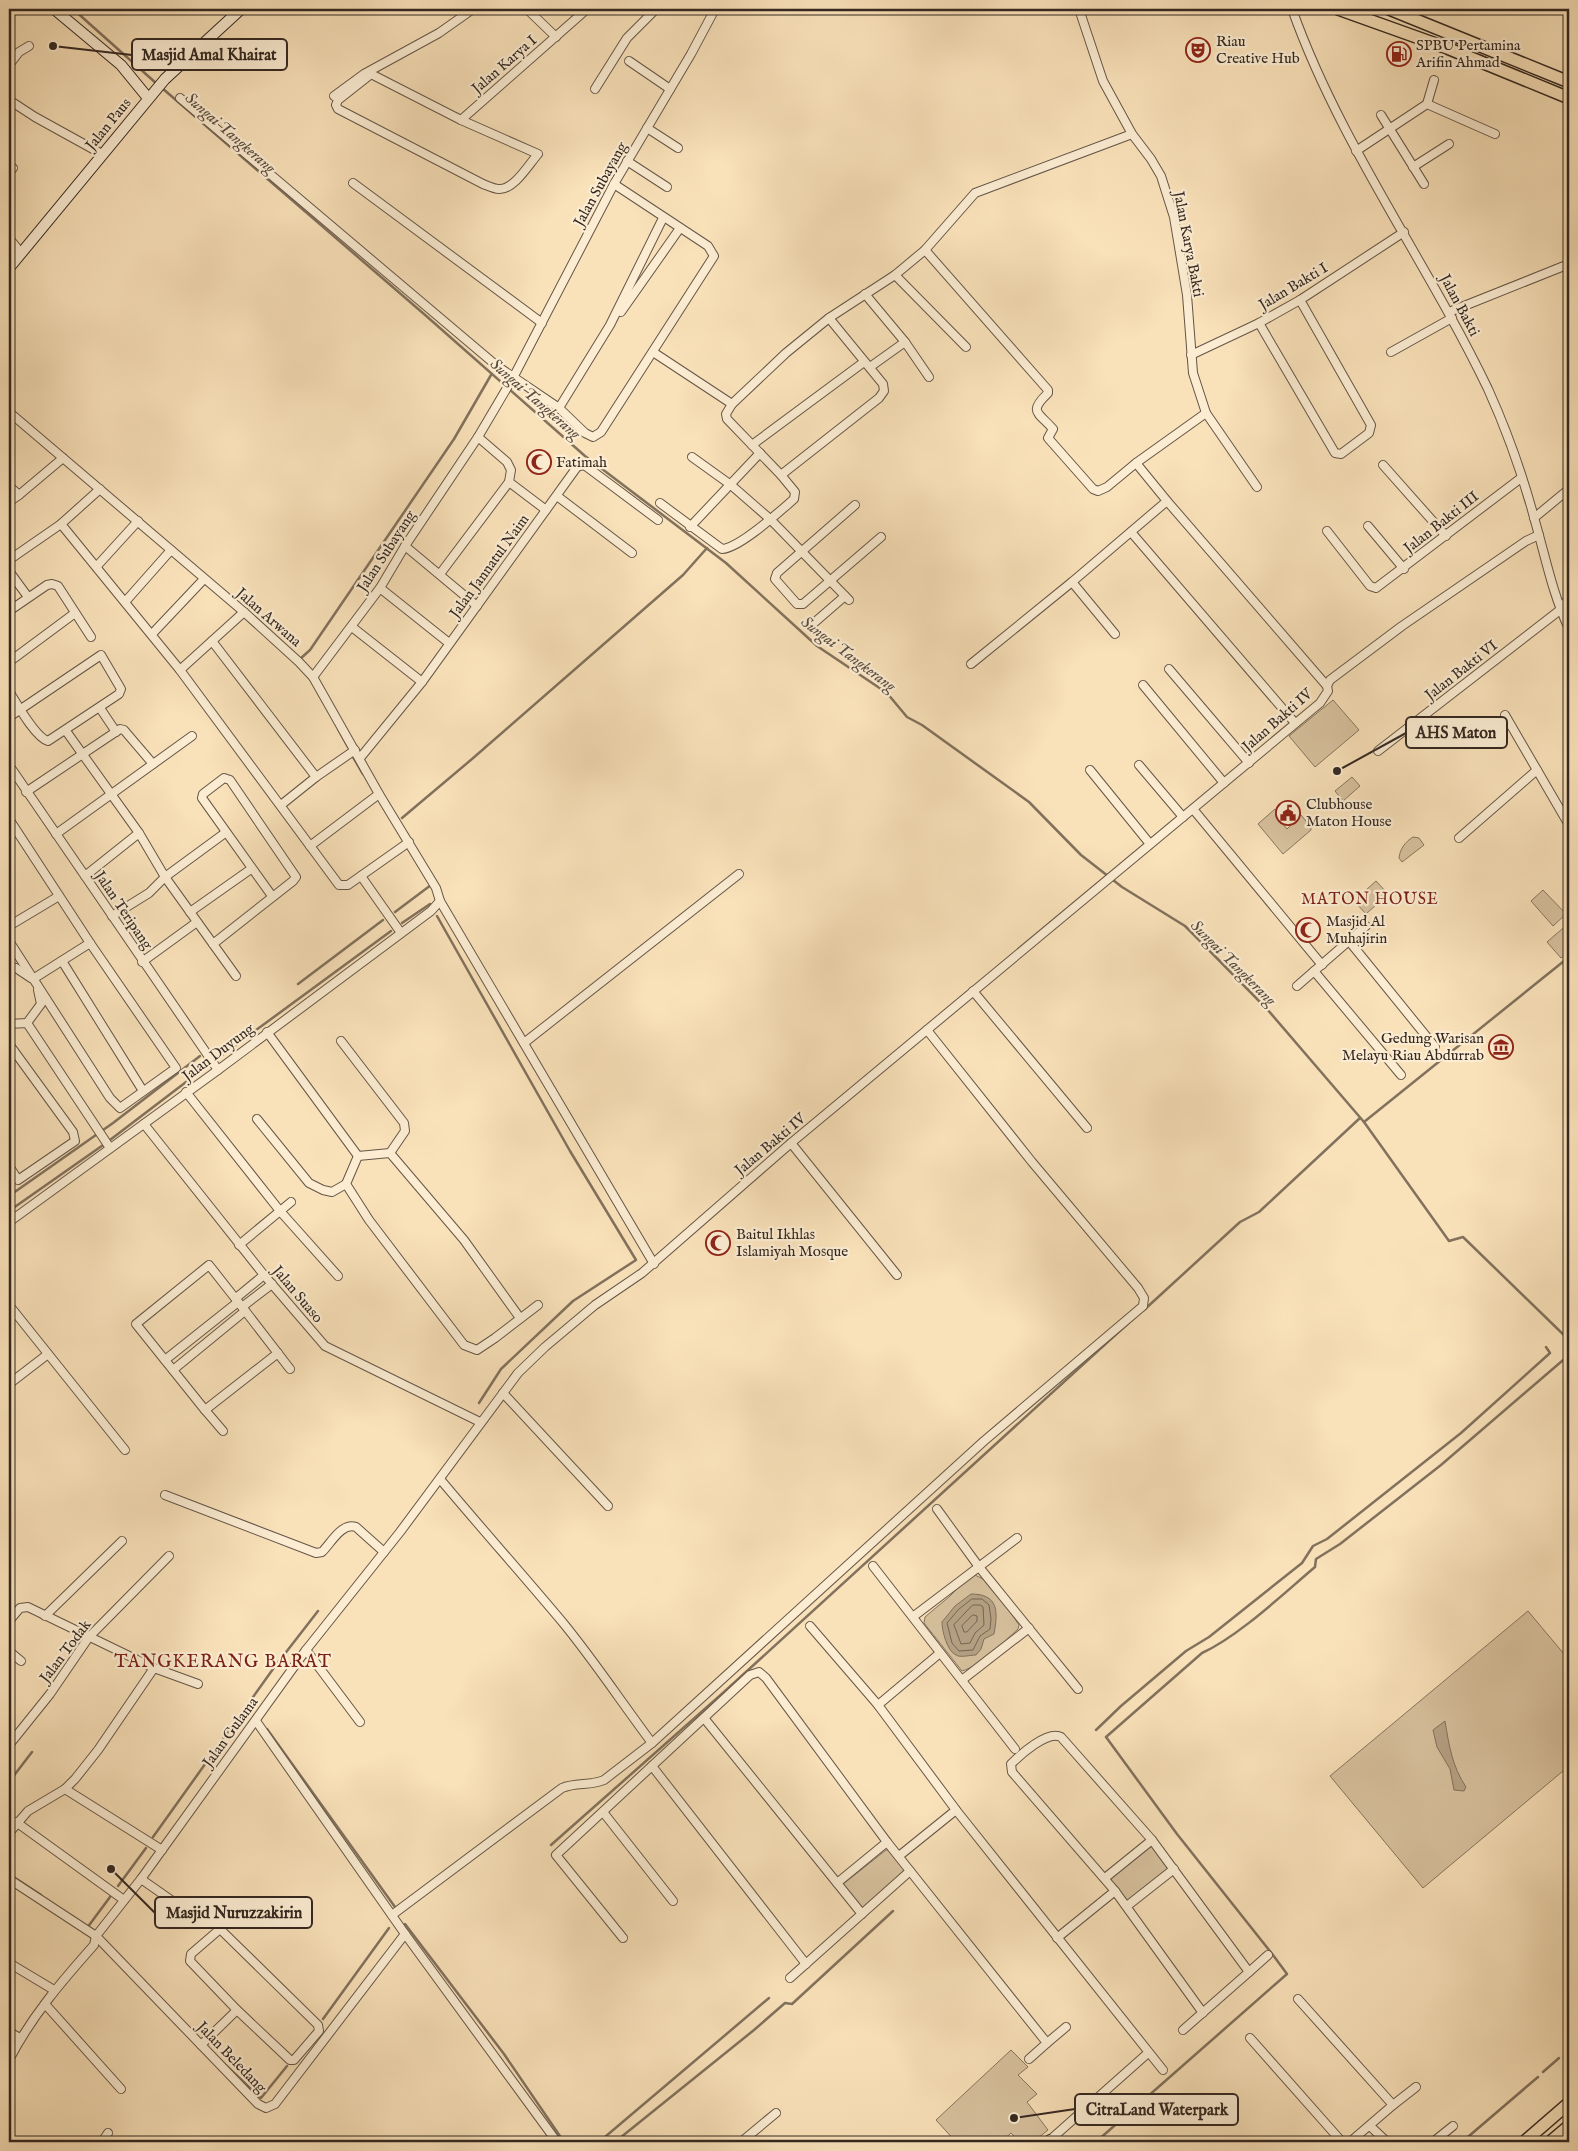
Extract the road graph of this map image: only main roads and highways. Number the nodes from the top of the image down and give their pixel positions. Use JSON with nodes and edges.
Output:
{"nodes":[{"id":1,"x":54,"y":9,"type":"edge"},
{"id":2,"x":241,"y":9,"type":"edge"},
{"id":3,"x":1338,"y":9,"type":"edge"},
{"id":4,"x":1389,"y":9,"type":"edge"},
{"id":5,"x":1536,"y":68,"type":"junction"},
{"id":6,"x":1531,"y":82,"type":"junction"},
{"id":7,"x":1569,"y":82,"type":"edge"},
{"id":8,"x":149,"y":96,"type":"junction"},
{"id":9,"x":1569,"y":98,"type":"edge"},
{"id":10,"x":9,"y":268,"type":"edge"},
{"id":11,"x":1569,"y":2103,"type":"edge"},
{"id":12,"x":1569,"y":2126,"type":"edge"},
{"id":13,"x":1524,"y":2142,"type":"edge"},
{"id":14,"x":1550,"y":2142,"type":"edge"}],
"edges":[{"from":1,"to":8,"type":"main road"},
{"from":2,"to":8,"type":"main road","name":"Jalan Paus"},
{"from":3,"to":6,"type":"main road"},
{"from":4,"to":5,"type":"main road"},
{"from":5,"to":6,"type":"main road"},
{"from":5,"to":7,"type":"main road"},
{"from":6,"to":9,"type":"main road"},
{"from":8,"to":10,"type":"main road","name":"Jalan Paus"},
{"from":11,"to":13,"type":"main road"},
{"from":12,"to":14,"type":"main road"}]}
